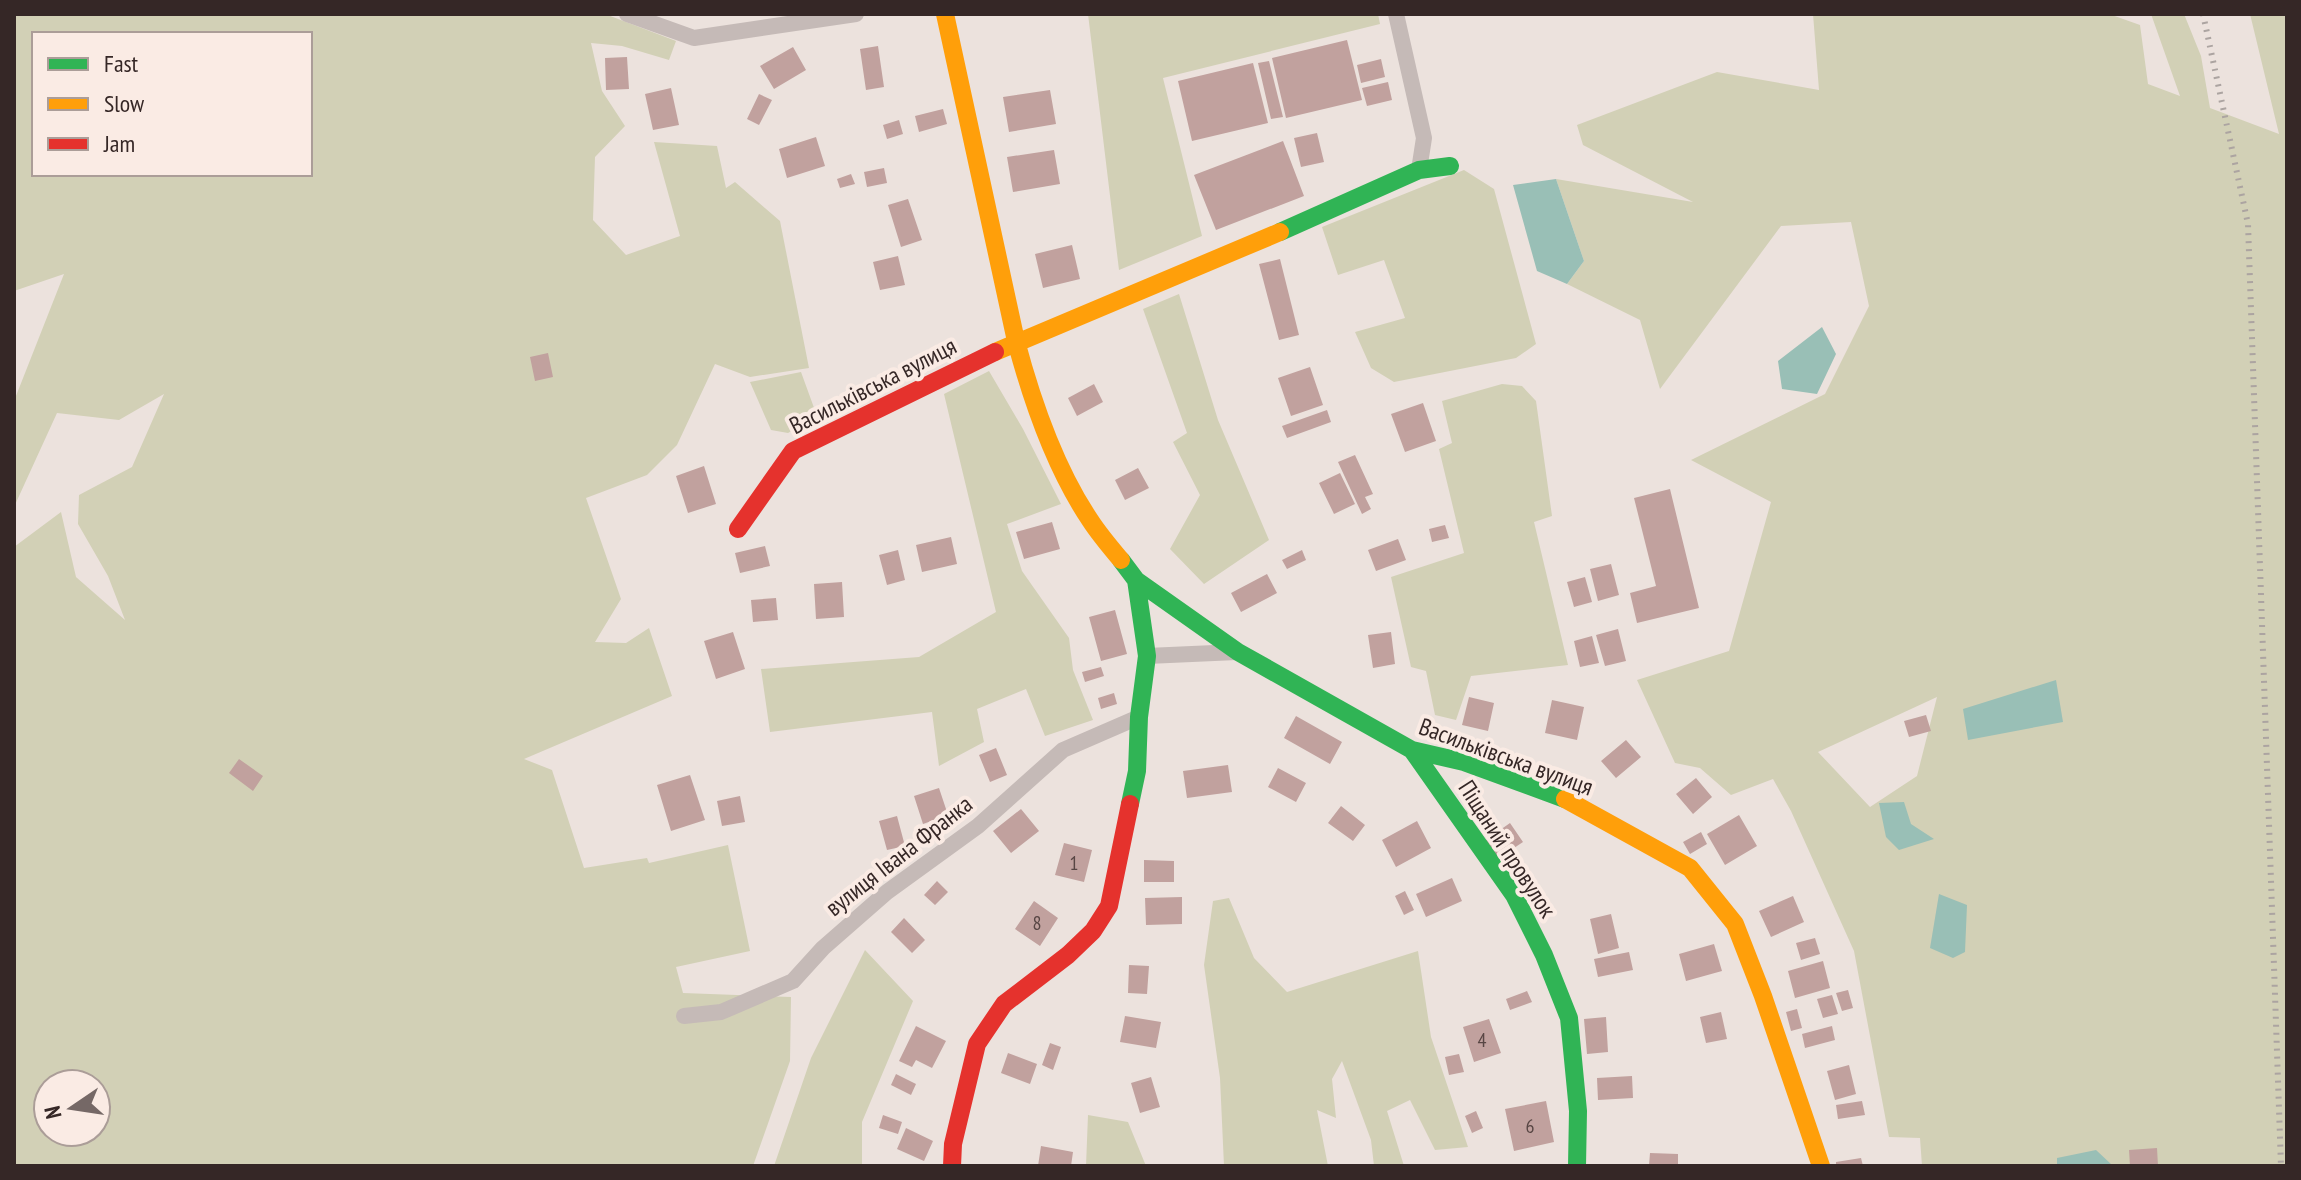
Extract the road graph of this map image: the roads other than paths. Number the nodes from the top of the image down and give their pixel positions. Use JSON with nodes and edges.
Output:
{"nodes":[{"id":1,"x":627,"y":14,"type":"edge"},
{"id":2,"x":856,"y":14,"type":"edge"},
{"id":3,"x":945,"y":14,"type":"edge"},
{"id":4,"x":1396,"y":14,"type":"edge"},
{"id":5,"x":1450,"y":166,"type":"dead end"},
{"id":6,"x":1419,"y":170,"type":"junction"},
{"id":7,"x":1016,"y":341,"type":"junction"},
{"id":8,"x":738,"y":529,"type":"dead end"},
{"id":9,"x":1136,"y":580,"type":"junction"},
{"id":10,"x":1238,"y":652,"type":"junction"},
{"id":11,"x":1147,"y":656,"type":"junction"},
{"id":12,"x":1139,"y":717,"type":"junction"},
{"id":13,"x":1412,"y":750,"type":"junction"},
{"id":14,"x":684,"y":1016,"type":"dead end"},
{"id":15,"x":952,"y":1166,"type":"edge"},
{"id":16,"x":1577,"y":1166,"type":"edge"},
{"id":17,"x":1821,"y":1166,"type":"edge"}],
"edges":[{"from":1,"to":2,"type":"street"},
{"from":3,"to":7,"type":"street","name":"Васильківська вулиця"},
{"from":4,"to":6,"type":"street"},
{"from":5,"to":6,"type":"street","name":"Васильківська вулиця"},
{"from":6,"to":7,"type":"street","name":"Васильківська вулиця"},
{"from":7,"to":8,"type":"street","name":"Васильківська вулиця"},
{"from":7,"to":9,"type":"street","name":"Васильківська вулиця"},
{"from":9,"to":10,"type":"street","name":"Васильківська вулиця"},
{"from":9,"to":11,"type":"street"},
{"from":10,"to":11,"type":"street"},
{"from":10,"to":13,"type":"street","name":"Васильківська вулиця"},
{"from":11,"to":12,"type":"street"},
{"from":12,"to":14,"type":"street","name":"вулиця Івана Франка"},
{"from":12,"to":15,"type":"street"},
{"from":13,"to":16,"type":"street","name":"Піщаний провулок"},
{"from":13,"to":17,"type":"street","name":"Васильківська вулиця"}]}
